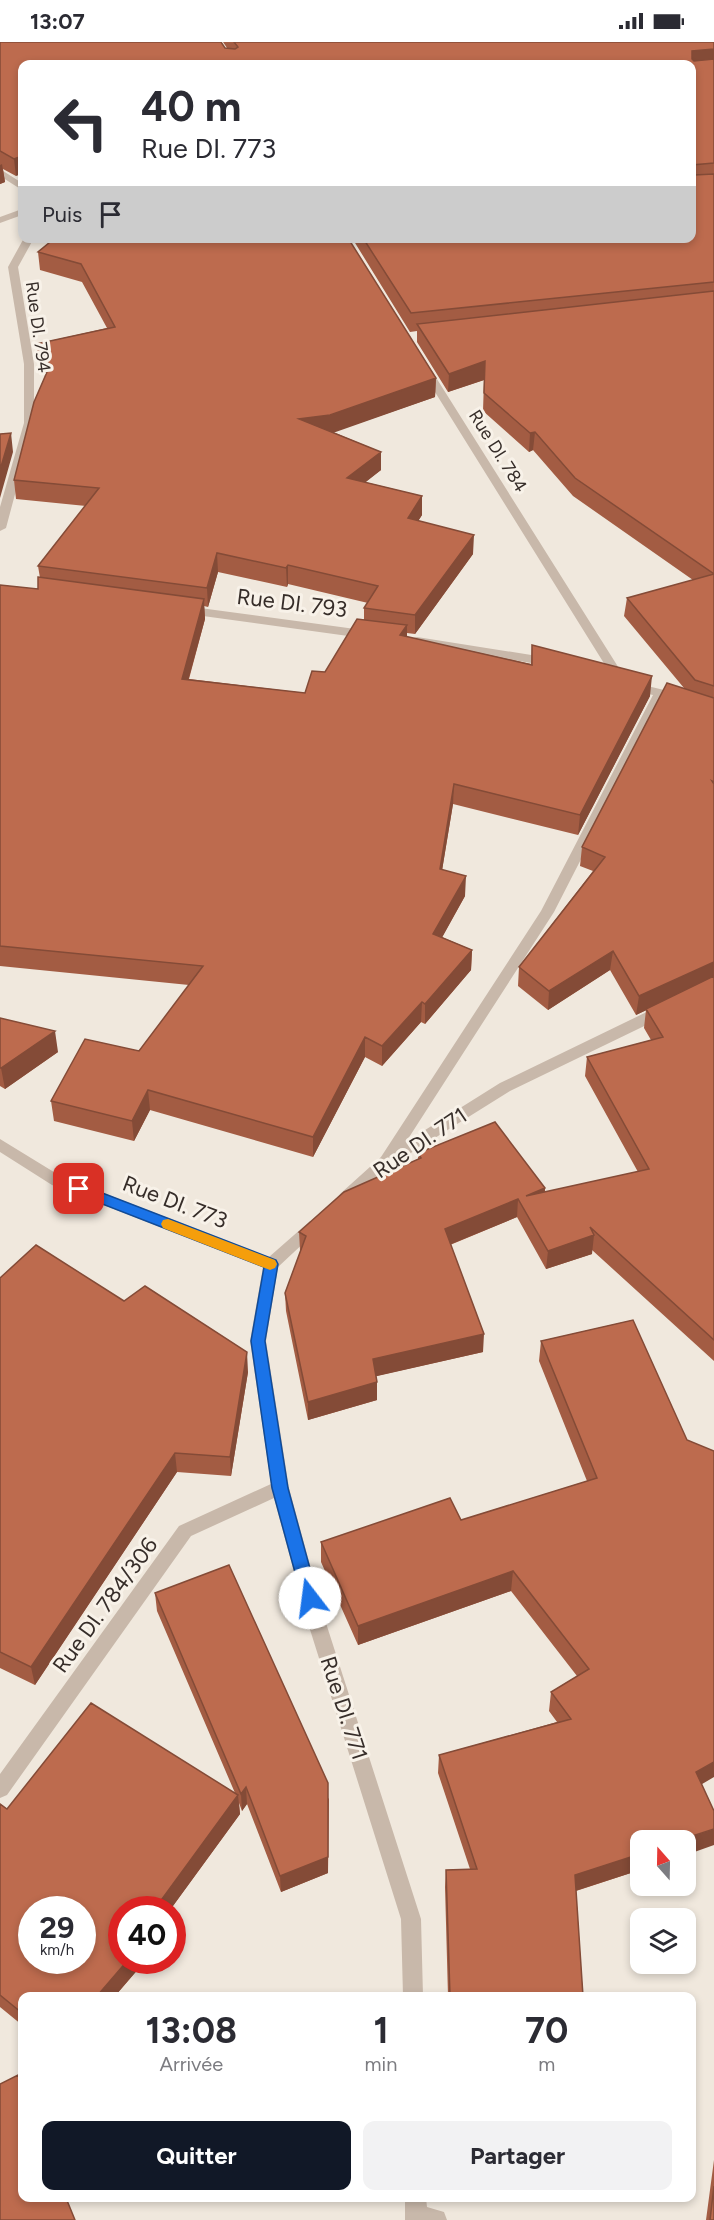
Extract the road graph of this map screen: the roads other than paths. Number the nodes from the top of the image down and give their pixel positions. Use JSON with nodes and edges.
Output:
{"nodes":[{"id":1,"x":0,"y":172,"type":"edge"},
{"id":2,"x":18,"y":184,"type":"edge"},
{"id":3,"x":18,"y":213,"type":"edge"},
{"id":4,"x":0,"y":220,"type":"edge"},
{"id":5,"x":26,"y":243,"type":"edge"},
{"id":6,"x":419,"y":358,"type":"edge"},
{"id":7,"x":0,"y":528,"type":"edge"},
{"id":8,"x":177,"y":609,"type":"edge"},
{"id":9,"x":567,"y":667,"type":"edge"},
{"id":10,"x":600,"y":677,"type":"edge"},
{"id":11,"x":622,"y":683,"type":"junction"},
{"id":12,"x":660,"y":693,"type":"junction"},
{"id":13,"x":714,"y":712,"type":"edge"},
{"id":14,"x":672,"y":1006,"type":"edge"},
{"id":15,"x":0,"y":1145,"type":"edge"},
{"id":16,"x":385,"y":1162,"type":"junction"},
{"id":17,"x":271,"y":1264,"type":"junction"},
{"id":18,"x":280,"y":1488,"type":"junction"},
{"id":19,"x":0,"y":1789,"type":"edge"},
{"id":20,"x":413,"y":1992,"type":"edge"}],
"edges":[{"from":1,"to":2,"type":"street"},
{"from":3,"to":4,"type":"street"},
{"from":5,"to":7,"type":"street","name":"Rue DI. 794"},
{"from":6,"to":11,"type":"street","name":"Rue DI. 784"},
{"from":8,"to":9,"type":"street","name":"Rue DI. 793"},
{"from":10,"to":11,"type":"street"},
{"from":11,"to":12,"type":"street"},
{"from":12,"to":13,"type":"street"},
{"from":12,"to":16,"type":"street"},
{"from":14,"to":16,"type":"street","name":"Rue DI. 771"},
{"from":15,"to":17,"type":"street","name":"Rue DI. 773"},
{"from":16,"to":17,"type":"street","name":"Rue DI. 771"},
{"from":17,"to":18,"type":"street","name":"Rue DI. 771"},
{"from":18,"to":19,"type":"street","name":"Rue DI. 784/306"},
{"from":18,"to":20,"type":"street","name":"Rue DI. 771"}]}
